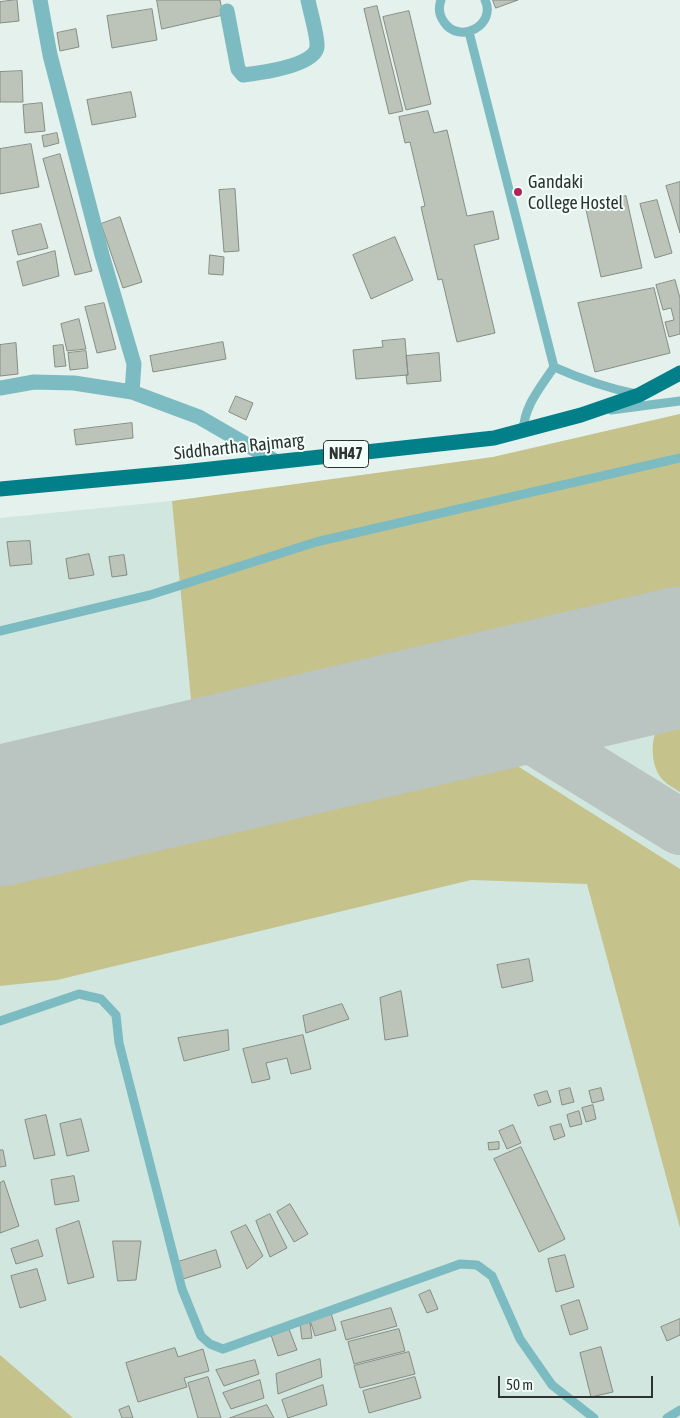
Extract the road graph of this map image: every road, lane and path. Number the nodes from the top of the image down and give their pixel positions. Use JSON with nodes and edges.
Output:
{"nodes":[{"id":1,"x":40,"y":0,"type":"edge"},
{"id":2,"x":308,"y":0,"type":"edge"},
{"id":3,"x":441,"y":0,"type":"edge"},
{"id":4,"x":485,"y":0,"type":"edge"},
{"id":5,"x":227,"y":11,"type":"dead end"},
{"id":6,"x":469,"y":32,"type":"junction"},
{"id":7,"x":554,"y":366,"type":"junction"},
{"id":8,"x":680,"y":373,"type":"edge"},
{"id":9,"x":0,"y":388,"type":"edge"},
{"id":10,"x":132,"y":392,"type":"junction"},
{"id":11,"x":639,"y":395,"type":"junction"},
{"id":12,"x":680,"y":401,"type":"edge"},
{"id":13,"x":581,"y":415,"type":"junction"},
{"id":14,"x":523,"y":432,"type":"junction"},
{"id":15,"x":680,"y":458,"type":"edge"},
{"id":16,"x":275,"y":461,"type":"junction"},
{"id":17,"x":0,"y":488,"type":"edge"},
{"id":18,"x":0,"y":630,"type":"edge"},
{"id":19,"x":0,"y":1020,"type":"edge"},
{"id":20,"x":680,"y":1410,"type":"edge"},
{"id":21,"x":594,"y":1418,"type":"edge"},
{"id":22,"x":667,"y":1418,"type":"edge"}],
"edges":[{"from":1,"to":10,"type":"street"},
{"from":2,"to":5,"type":"street"},
{"from":3,"to":6,"type":"lane"},
{"from":4,"to":6,"type":"lane"},
{"from":6,"to":7,"type":"lane"},
{"from":7,"to":11,"type":"lane"},
{"from":7,"to":14,"type":"lane"},
{"from":8,"to":11,"type":"highway","name":"Siddhartha Rajmarg","number":"NH47"},
{"from":9,"to":10,"type":"street"},
{"from":10,"to":16,"type":"street"},
{"from":11,"to":13,"type":"highway","name":"Siddhartha Rajmarg","number":"NH47"},
{"from":12,"to":13,"type":"lane"},
{"from":13,"to":14,"type":"highway","name":"Siddhartha Rajmarg","number":"NH47"},
{"from":14,"to":16,"type":"highway","name":"Siddhartha Rajmarg","number":"NH47"},
{"from":15,"to":18,"type":"lane"},
{"from":16,"to":17,"type":"highway","name":"Siddhartha Rajmarg","number":"NH47"},
{"from":19,"to":21,"type":"lane"},
{"from":20,"to":22,"type":"lane"}]}
